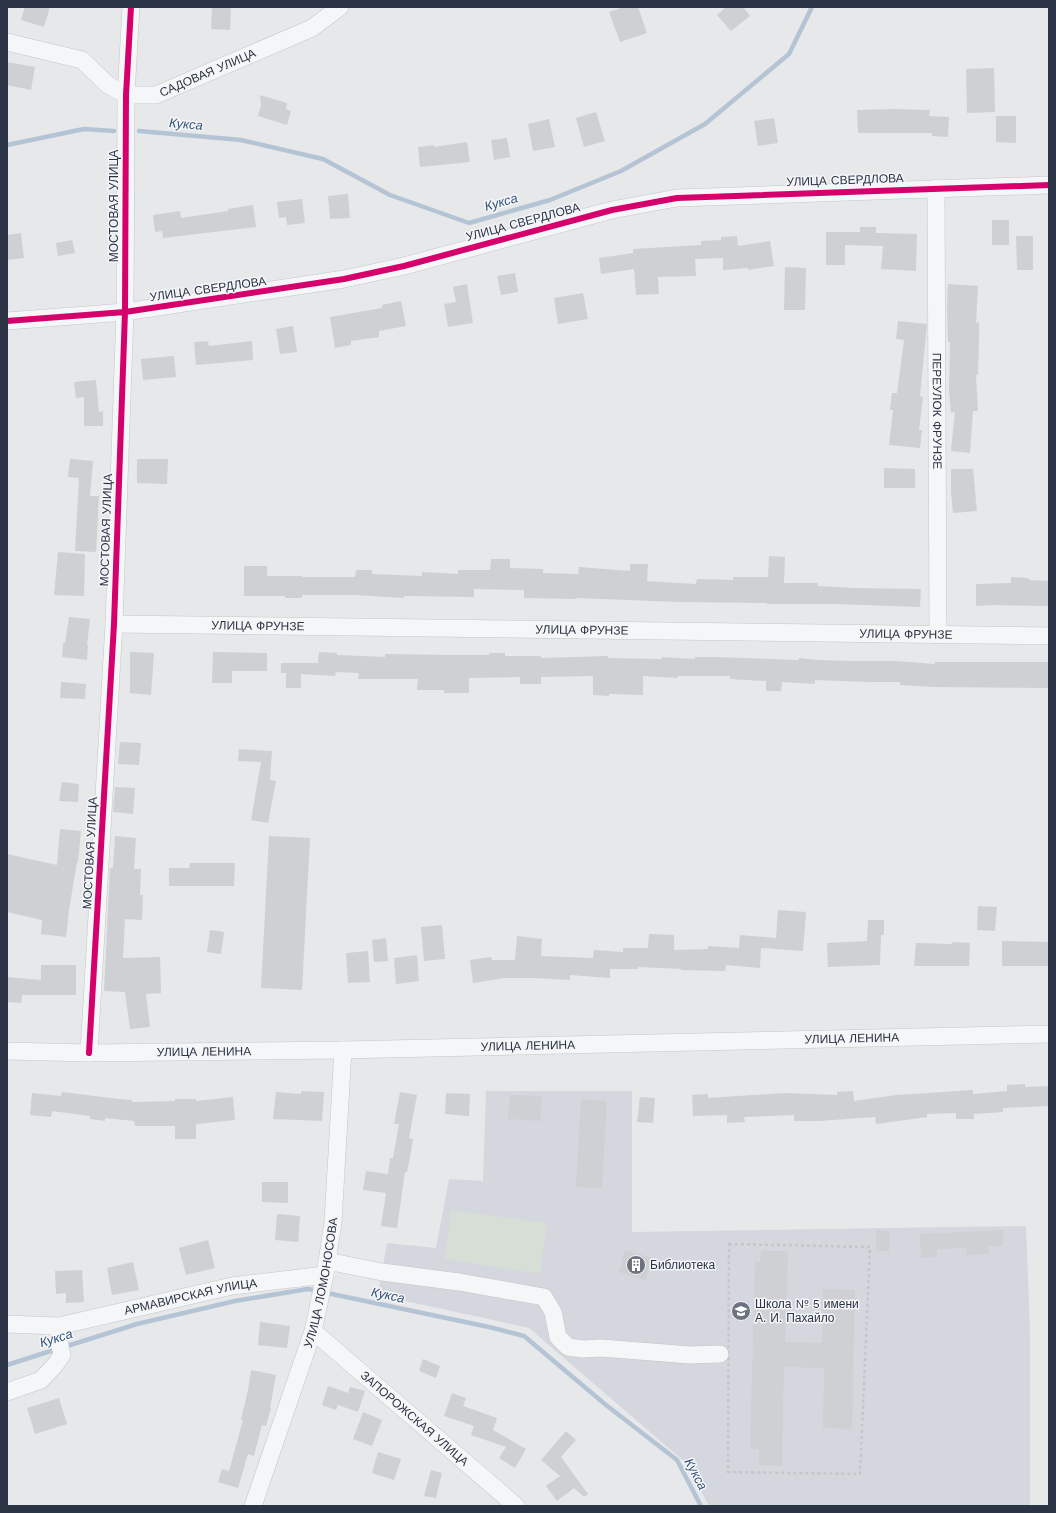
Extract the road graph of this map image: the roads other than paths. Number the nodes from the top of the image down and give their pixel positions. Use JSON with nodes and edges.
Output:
{"nodes":[{"id":1,"x":132,"y":7,"type":"edge"},
{"id":2,"x":340,"y":7,"type":"edge"},
{"id":3,"x":7,"y":42,"type":"edge"},
{"id":4,"x":126,"y":95,"type":"junction"},
{"id":5,"x":1049,"y":185,"type":"edge"},
{"id":6,"x":936,"y":188,"type":"junction"},
{"id":7,"x":124,"y":312,"type":"junction"},
{"id":8,"x":7,"y":321,"type":"edge"},
{"id":9,"x":114,"y":624,"type":"junction"},
{"id":10,"x":938,"y":635,"type":"junction"},
{"id":11,"x":1049,"y":636,"type":"edge"},
{"id":12,"x":1049,"y":1034,"type":"edge"},
{"id":13,"x":342,"y":1050,"type":"junction"},
{"id":14,"x":7,"y":1051,"type":"edge"},
{"id":15,"x":89,"y":1053,"type":"junction"},
{"id":16,"x":324,"y":1280,"type":"junction"},
{"id":17,"x":7,"y":1324,"type":"edge"},
{"id":18,"x":313,"y":1331,"type":"junction"},
{"id":19,"x":60,"y":1341,"type":"junction"},
{"id":20,"x":724,"y":1354,"type":"road end"},
{"id":21,"x":7,"y":1392,"type":"edge"},
{"id":22,"x":253,"y":1506,"type":"edge"},
{"id":23,"x":516,"y":1506,"type":"edge"}],
"edges":[{"from":1,"to":4,"type":"street","name":"МОСТОВАЯ УЛИЦА"},
{"from":2,"to":4,"type":"street","name":"САДОВАЯ УЛИЦА"},
{"from":3,"to":4,"type":"street"},
{"from":4,"to":7,"type":"street","name":"МОСТОВАЯ УЛИЦА"},
{"from":5,"to":6,"type":"street","name":"УЛИЦА СВЕРДЛОВА"},
{"from":6,"to":7,"type":"street","name":"УЛИЦА СВЕРДЛОВА"},
{"from":6,"to":10,"type":"street","name":"ПЕРЕУЛОК ФРУНЗЕ"},
{"from":7,"to":8,"type":"street","name":"УЛИЦА СВЕРДЛОВА"},
{"from":7,"to":9,"type":"street","name":"МОСТОВАЯ УЛИЦА"},
{"from":9,"to":10,"type":"street","name":"УЛИЦА ФРУНЗЕ"},
{"from":9,"to":15,"type":"street","name":"МОСТОВАЯ УЛИЦА"},
{"from":10,"to":11,"type":"street","name":"УЛИЦА ФРУНЗЕ"},
{"from":12,"to":13,"type":"street","name":"УЛИЦА ЛЕНИНА"},
{"from":13,"to":15,"type":"street","name":"УЛИЦА ЛЕНИНА"},
{"from":13,"to":16,"type":"street","name":"УЛИЦА ЛОМОНОСОВА"},
{"from":14,"to":15,"type":"street","name":"УЛИЦА ЛЕНИНА"},
{"from":16,"to":18,"type":"street","name":"УЛИЦА ЛОМОНОСОВА"},
{"from":16,"to":19,"type":"street","name":"АРМАВИРСКАЯ УЛИЦА"},
{"from":16,"to":20,"type":"street","name":"АРМАВИРСКАЯ УЛИЦА"},
{"from":17,"to":19,"type":"street","name":"АРМАВИРСКАЯ УЛИЦА"},
{"from":18,"to":22,"type":"street","name":"УЛИЦА ЛОМОНОСОВА"},
{"from":18,"to":23,"type":"street","name":"ЗАПОРОЖСКАЯ УЛИЦА"},
{"from":19,"to":21,"type":"street"}]}
